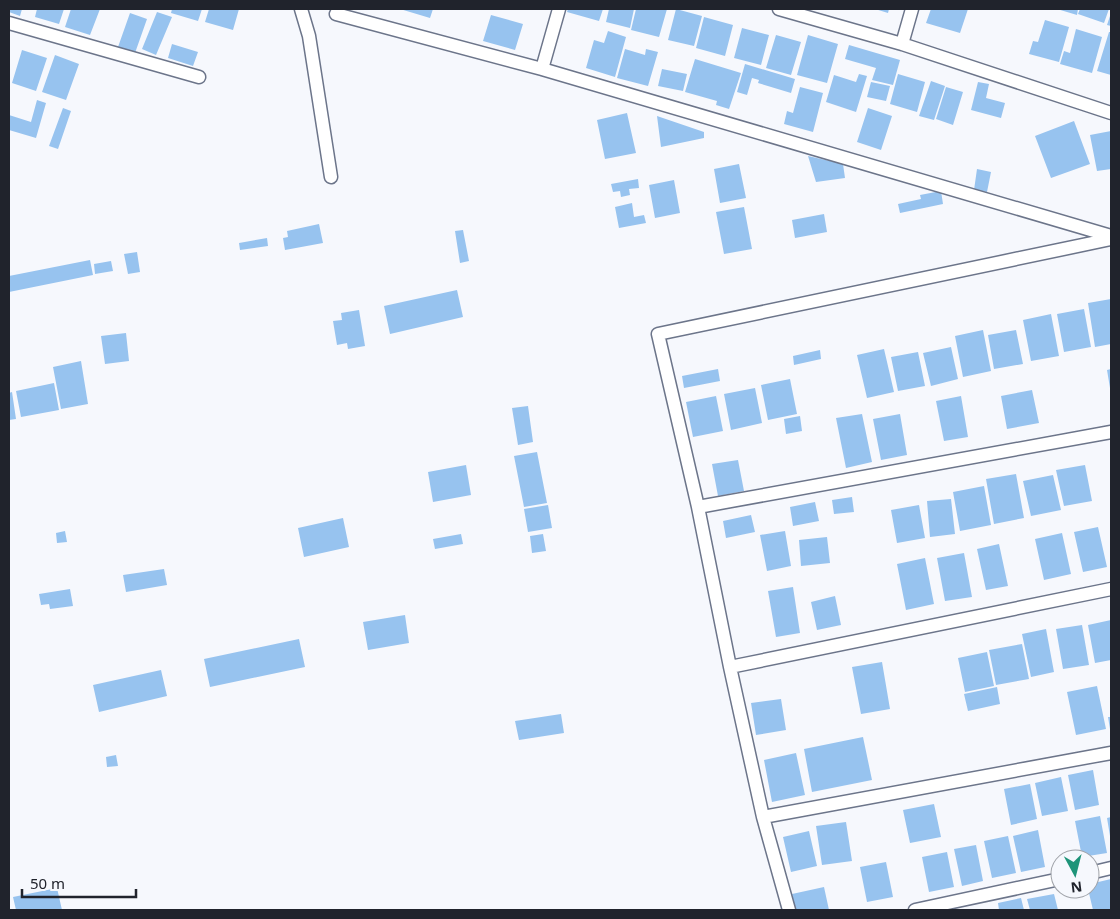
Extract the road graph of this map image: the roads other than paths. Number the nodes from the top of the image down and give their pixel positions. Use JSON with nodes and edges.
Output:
{"nodes":[{"id":1,"x":300,"y":9,"type":"edge"},
{"id":2,"x":559,"y":9,"type":"edge"},
{"id":3,"x":779,"y":9,"type":"edge"},
{"id":4,"x":912,"y":9,"type":"edge"},
{"id":5,"x":336,"y":14,"type":"dead end"},
{"id":6,"x":9,"y":23,"type":"edge"},
{"id":7,"x":902,"y":44,"type":"junction"},
{"id":8,"x":542,"y":69,"type":"junction"},
{"id":9,"x":199,"y":77,"type":"dead end"},
{"id":10,"x":1111,"y":113,"type":"edge"},
{"id":11,"x":331,"y":178,"type":"dead end"},
{"id":12,"x":1111,"y":238,"type":"edge"},
{"id":13,"x":1111,"y":432,"type":"edge"},
{"id":14,"x":698,"y":507,"type":"junction"},
{"id":15,"x":1111,"y":589,"type":"edge"},
{"id":16,"x":730,"y":667,"type":"junction"},
{"id":17,"x":1111,"y":753,"type":"edge"},
{"id":18,"x":764,"y":817,"type":"junction"},
{"id":19,"x":1050,"y":881,"type":"edge"},
{"id":20,"x":789,"y":910,"type":"edge"},
{"id":21,"x":915,"y":910,"type":"edge"}],
"edges":[{"from":1,"to":11,"type":"street"},
{"from":2,"to":8,"type":"street"},
{"from":3,"to":7,"type":"street"},
{"from":4,"to":7,"type":"street"},
{"from":5,"to":8,"type":"street"},
{"from":6,"to":9,"type":"street"},
{"from":7,"to":10,"type":"street"},
{"from":8,"to":12,"type":"street"},
{"from":12,"to":14,"type":"street"},
{"from":13,"to":14,"type":"street"},
{"from":14,"to":16,"type":"street"},
{"from":15,"to":16,"type":"street"},
{"from":16,"to":18,"type":"street"},
{"from":17,"to":18,"type":"street"},
{"from":18,"to":20,"type":"street"},
{"from":19,"to":21,"type":"street"}]}
